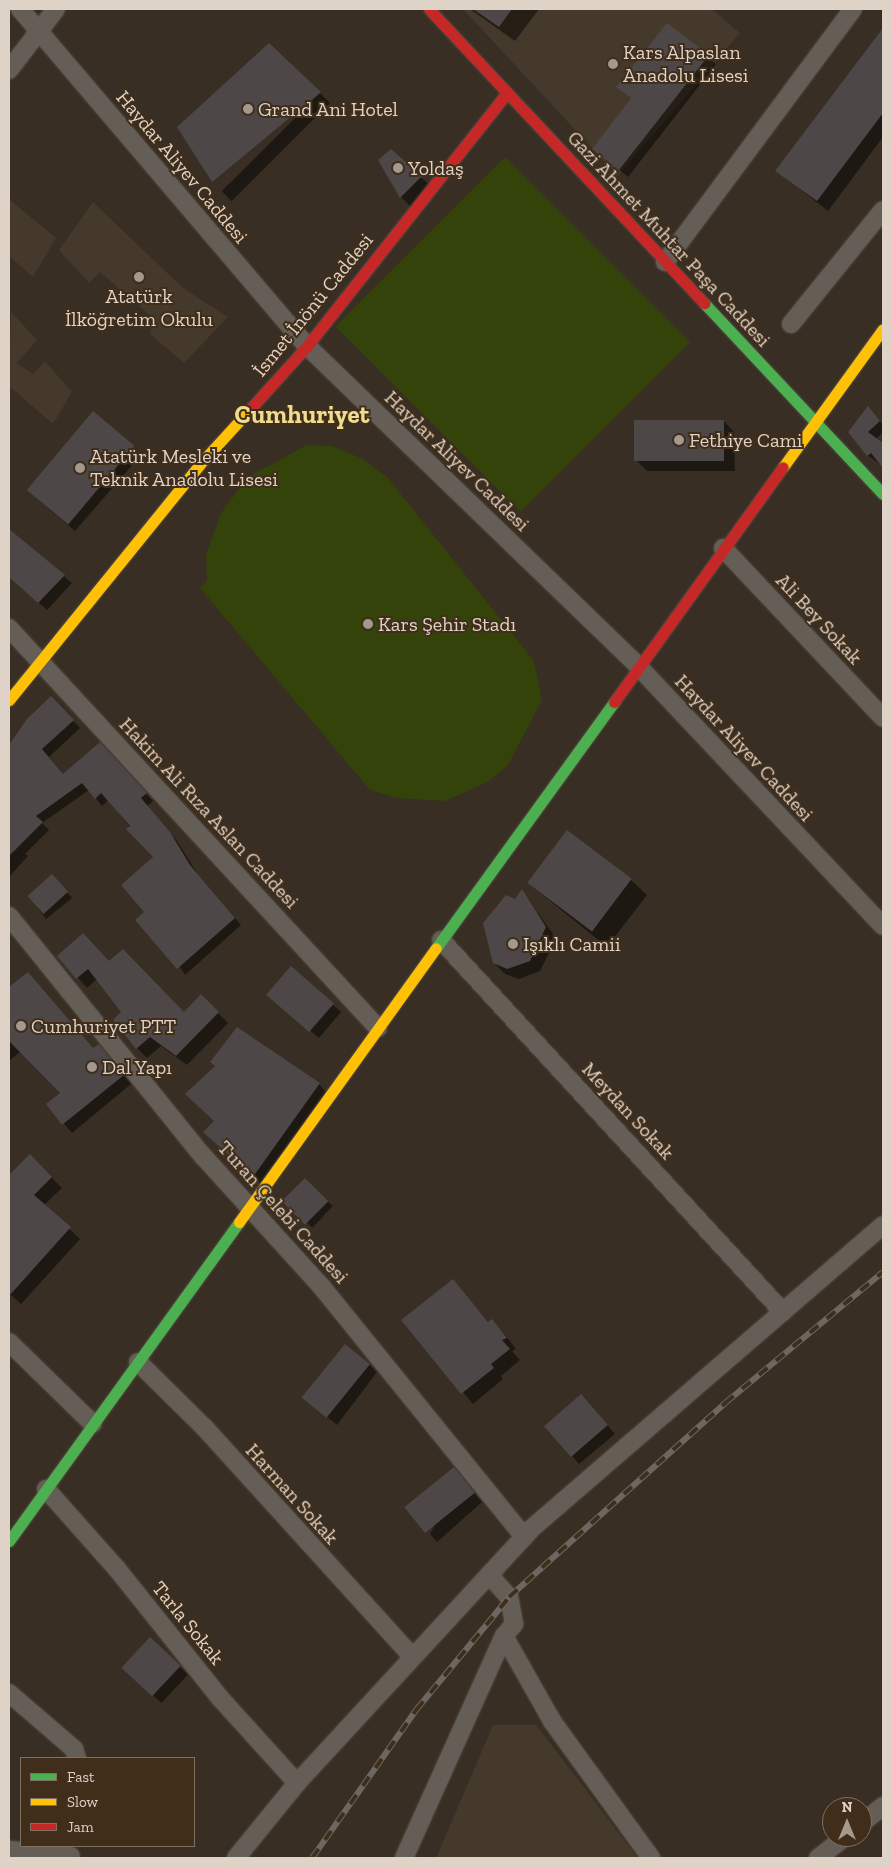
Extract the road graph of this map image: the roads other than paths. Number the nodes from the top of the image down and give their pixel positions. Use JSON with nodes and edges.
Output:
{"nodes":[{"id":1,"x":20,"y":9,"type":"edge"},
{"id":2,"x":56,"y":9,"type":"edge"},
{"id":3,"x":429,"y":9,"type":"edge"},
{"id":4,"x":853,"y":9,"type":"edge"},
{"id":5,"x":39,"y":31,"type":"junction"},
{"id":6,"x":9,"y":70,"type":"edge"},
{"id":7,"x":507,"y":93,"type":"junction"},
{"id":8,"x":883,"y":210,"type":"edge"},
{"id":9,"x":665,"y":262,"type":"junction"},
{"id":10,"x":791,"y":324,"type":"dead end"},
{"id":11,"x":883,"y":329,"type":"edge"},
{"id":12,"x":308,"y":346,"type":"junction"},
{"id":13,"x":814,"y":422,"type":"junction"},
{"id":14,"x":883,"y":494,"type":"edge"},
{"id":15,"x":723,"y":548,"type":"junction"},
{"id":16,"x":9,"y":628,"type":"edge"},
{"id":17,"x":40,"y":661,"type":"junction"},
{"id":18,"x":638,"y":666,"type":"junction"},
{"id":19,"x":9,"y":700,"type":"edge"},
{"id":20,"x":883,"y":718,"type":"edge"},
{"id":21,"x":9,"y":916,"type":"edge"},
{"id":22,"x":883,"y":926,"type":"edge"},
{"id":23,"x":441,"y":940,"type":"junction"},
{"id":24,"x":378,"y":1028,"type":"junction"},
{"id":25,"x":251,"y":1205,"type":"junction"},
{"id":26,"x":883,"y":1224,"type":"edge"},
{"id":27,"x":783,"y":1312,"type":"junction"},
{"id":28,"x":9,"y":1342,"type":"edge"},
{"id":29,"x":138,"y":1362,"type":"junction"},
{"id":30,"x":92,"y":1424,"type":"junction"},
{"id":31,"x":46,"y":1489,"type":"junction"},
{"id":32,"x":524,"y":1537,"type":"junction"},
{"id":33,"x":9,"y":1541,"type":"edge"},
{"id":34,"x":489,"y":1575,"type":"junction"},
{"id":35,"x":504,"y":1636,"type":"junction"},
{"id":36,"x":412,"y":1656,"type":"junction"},
{"id":37,"x":9,"y":1694,"type":"edge"},
{"id":38,"x":77,"y":1757,"type":"edge"},
{"id":39,"x":297,"y":1784,"type":"junction"},
{"id":40,"x":883,"y":1806,"type":"edge"},
{"id":41,"x":872,"y":1815,"type":"edge"},
{"id":42,"x":832,"y":1847,"type":"edge"},
{"id":43,"x":9,"y":1850,"type":"edge"},
{"id":44,"x":71,"y":1853,"type":"edge"},
{"id":45,"x":236,"y":1858,"type":"edge"},
{"id":46,"x":404,"y":1858,"type":"edge"},
{"id":47,"x":651,"y":1858,"type":"edge"},
{"id":48,"x":818,"y":1858,"type":"edge"}],
"edges":[{"from":1,"to":5,"type":"street","name":"Haydar Aliyev Caddesi"},
{"from":2,"to":5,"type":"street"},
{"from":3,"to":7,"type":"main road","name":"Gazi Ahmet Muhtar Paşa Caddesi"},
{"from":4,"to":9,"type":"street"},
{"from":5,"to":6,"type":"street"},
{"from":5,"to":12,"type":"street","name":"Haydar Aliyev Caddesi"},
{"from":7,"to":9,"type":"main road","name":"Gazi Ahmet Muhtar Paşa Caddesi"},
{"from":7,"to":12,"type":"main road","name":"İsmet İnönü Caddesi"},
{"from":8,"to":10,"type":"street"},
{"from":9,"to":13,"type":"main road","name":"Gazi Ahmet Muhtar Paşa Caddesi"},
{"from":11,"to":13,"type":"main road"},
{"from":12,"to":17,"type":"main road","name":"İsmet İnönü Caddesi"},
{"from":12,"to":18,"type":"street","name":"Haydar Aliyev Caddesi"},
{"from":13,"to":14,"type":"main road","name":"Gazi Ahmet Muhtar Paşa Caddesi"},
{"from":13,"to":15,"type":"main road"},
{"from":15,"to":18,"type":"main road"},
{"from":15,"to":20,"type":"street","name":"Ali Bey Sokak"},
{"from":16,"to":17,"type":"street","name":"Hakim Ali Rıza Aslan Caddesi"},
{"from":17,"to":19,"type":"main road","name":"İsmet İnönü Caddesi"},
{"from":17,"to":24,"type":"street","name":"Hakim Ali Rıza Aslan Caddesi"},
{"from":18,"to":22,"type":"street","name":"Haydar Aliyev Caddesi"},
{"from":18,"to":23,"type":"main road"},
{"from":21,"to":25,"type":"street","name":"Turan Çelebi Caddesi"},
{"from":23,"to":24,"type":"main road"},
{"from":23,"to":27,"type":"street","name":"Meydan Sokak"},
{"from":24,"to":25,"type":"main road"},
{"from":25,"to":29,"type":"main road"},
{"from":25,"to":32,"type":"street","name":"Turan Çelebi Caddesi"},
{"from":26,"to":27,"type":"street"},
{"from":27,"to":32,"type":"street"},
{"from":28,"to":30,"type":"street"},
{"from":29,"to":30,"type":"main road"},
{"from":29,"to":36,"type":"street","name":"Harman Sokak"},
{"from":30,"to":31,"type":"main road"},
{"from":31,"to":33,"type":"main road"},
{"from":31,"to":39,"type":"street","name":"Tarla Sokak"},
{"from":32,"to":34,"type":"street"},
{"from":34,"to":35,"type":"street"},
{"from":34,"to":36,"type":"street"},
{"from":35,"to":46,"type":"street"},
{"from":35,"to":47,"type":"street"},
{"from":36,"to":39,"type":"street"},
{"from":37,"to":38,"type":"street"},
{"from":39,"to":45,"type":"street"},
{"from":40,"to":41,"type":"street"},
{"from":42,"to":48,"type":"street"},
{"from":43,"to":44,"type":"street"}]}
